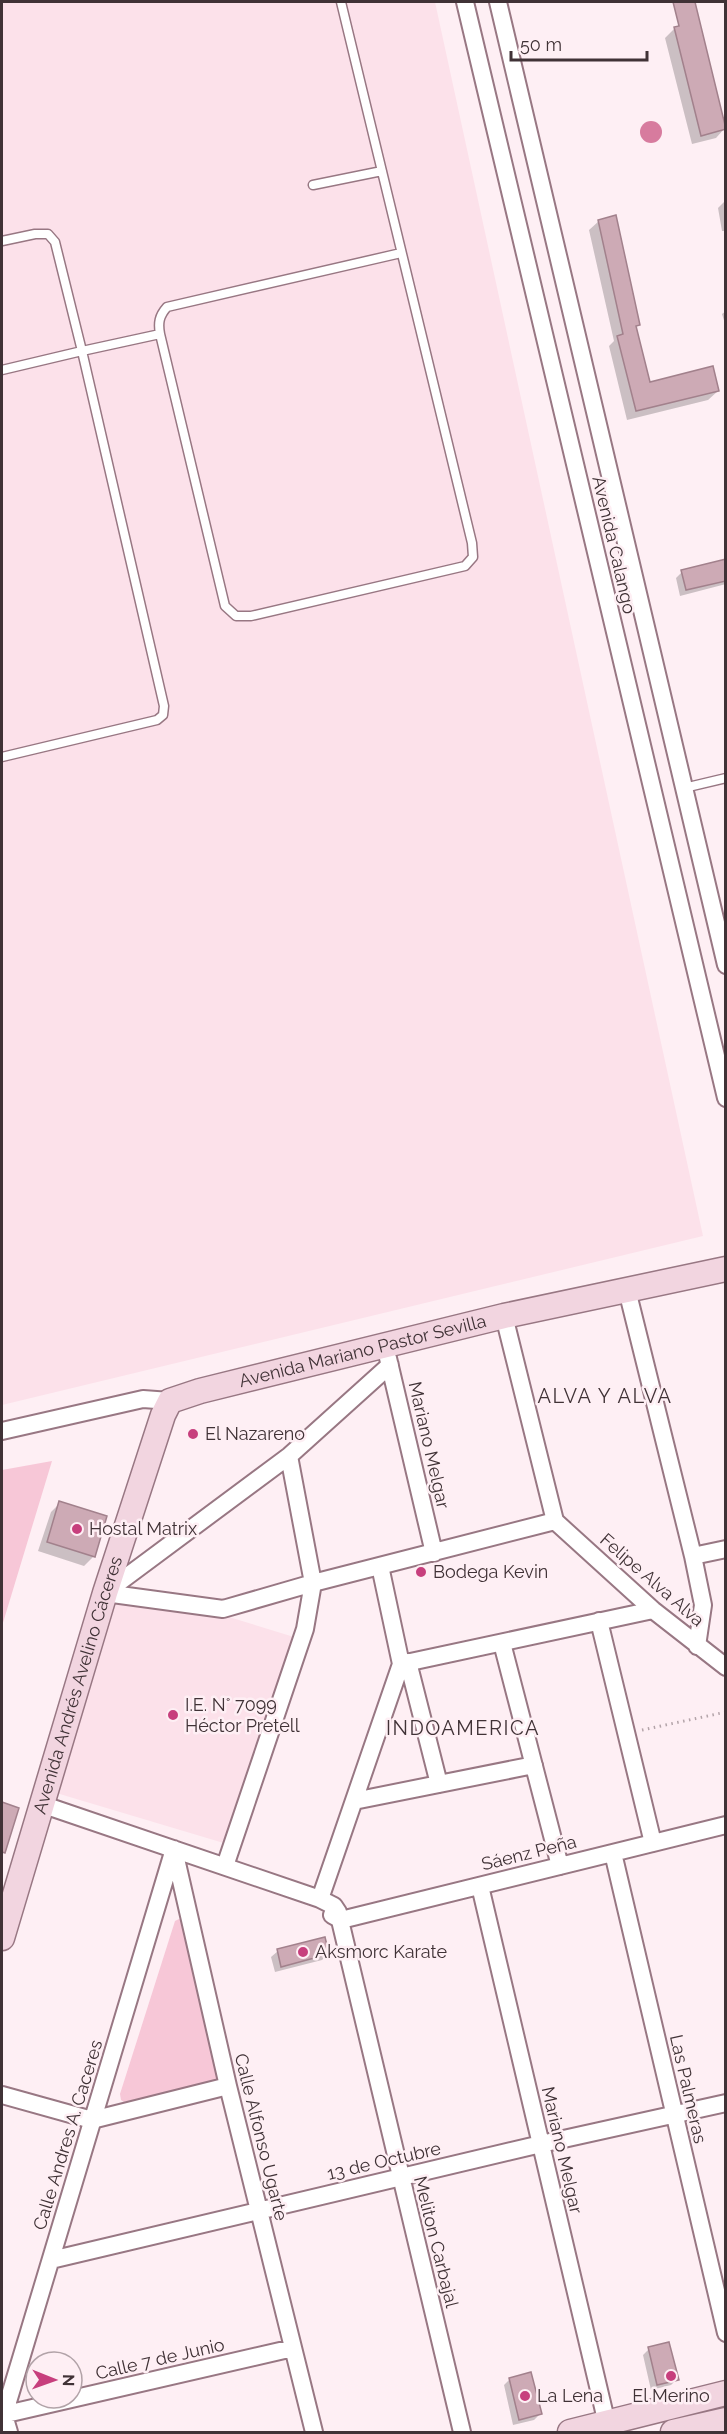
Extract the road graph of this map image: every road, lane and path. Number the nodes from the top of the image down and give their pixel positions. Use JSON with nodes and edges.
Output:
{"nodes":[{"id":1,"x":341,"y":2,"type":"edge"},
{"id":2,"x":465,"y":2,"type":"edge"},
{"id":3,"x":498,"y":2,"type":"edge"},
{"id":4,"x":382,"y":171,"type":"junction"},
{"id":5,"x":313,"y":185,"type":"dead end"},
{"id":6,"x":2,"y":242,"type":"edge"},
{"id":7,"x":402,"y":253,"type":"junction"},
{"id":8,"x":160,"y":334,"type":"junction"},
{"id":9,"x":82,"y":351,"type":"junction"},
{"id":10,"x":2,"y":370,"type":"edge"},
{"id":11,"x":2,"y":757,"type":"edge"},
{"id":12,"x":726,"y":778,"type":"edge"},
{"id":13,"x":684,"y":788,"type":"junction"},
{"id":14,"x":726,"y":965,"type":"edge"},
{"id":15,"x":726,"y":1098,"type":"edge"},
{"id":16,"x":726,"y":1269,"type":"edge"},
{"id":17,"x":627,"y":1290,"type":"junction"},
{"id":18,"x":504,"y":1316,"type":"junction"},
{"id":19,"x":388,"y":1355,"type":"junction"},
{"id":20,"x":170,"y":1401,"type":"junction"},
{"id":21,"x":2,"y":1431,"type":"edge"},
{"id":22,"x":289,"y":1456,"type":"junction"},
{"id":23,"x":555,"y":1521,"type":"junction"},
{"id":24,"x":726,"y":1549,"type":"edge"},
{"id":25,"x":434,"y":1553,"type":"junction"},
{"id":26,"x":693,"y":1556,"type":"junction"},
{"id":27,"x":380,"y":1566,"type":"junction"},
{"id":28,"x":313,"y":1583,"type":"junction"},
{"id":29,"x":105,"y":1593,"type":"junction"},
{"id":30,"x":652,"y":1610,"type":"junction"},
{"id":31,"x":599,"y":1621,"type":"junction"},
{"id":32,"x":502,"y":1642,"type":"junction"},
{"id":33,"x":697,"y":1646,"type":"junction"},
{"id":34,"x":405,"y":1663,"type":"junction"},
{"id":35,"x":726,"y":1667,"type":"edge"},
{"id":36,"x":726,"y":1712,"type":"edge"},
{"id":37,"x":627,"y":1734,"type":"junction"},
{"id":38,"x":534,"y":1765,"type":"junction"},
{"id":39,"x":439,"y":1784,"type":"junction"},
{"id":40,"x":354,"y":1802,"type":"junction"},
{"id":41,"x":41,"y":1804,"type":"junction"},
{"id":42,"x":726,"y":1825,"type":"edge"},
{"id":43,"x":653,"y":1843,"type":"junction"},
{"id":44,"x":174,"y":1849,"type":"junction"},
{"id":45,"x":613,"y":1852,"type":"junction"},
{"id":46,"x":225,"y":1866,"type":"junction"},
{"id":47,"x":560,"y":1866,"type":"junction"},
{"id":48,"x":274,"y":1883,"type":"junction"},
{"id":49,"x":480,"y":1886,"type":"junction"},
{"id":50,"x":320,"y":1899,"type":"junction"},
{"id":51,"x":341,"y":1920,"type":"junction"},
{"id":52,"x":2,"y":1938,"type":"edge"},
{"id":53,"x":228,"y":2086,"type":"junction"},
{"id":54,"x":2,"y":2095,"type":"edge"},
{"id":55,"x":726,"y":2103,"type":"edge"},
{"id":56,"x":674,"y":2115,"type":"junction"},
{"id":57,"x":92,"y":2120,"type":"junction"},
{"id":58,"x":541,"y":2144,"type":"junction"},
{"id":59,"x":400,"y":2178,"type":"junction"},
{"id":60,"x":260,"y":2210,"type":"junction"},
{"id":61,"x":51,"y":2260,"type":"junction"},
{"id":62,"x":726,"y":2333,"type":"edge"},
{"id":63,"x":293,"y":2348,"type":"junction"},
{"id":64,"x":726,"y":2393,"type":"edge"},
{"id":65,"x":3,"y":2415,"type":"edge"},
{"id":66,"x":726,"y":2420,"type":"edge"},
{"id":67,"x":607,"y":2424,"type":"junction"},
{"id":68,"x":9,"y":2433,"type":"edge"},
{"id":69,"x":314,"y":2433,"type":"edge"},
{"id":70,"x":462,"y":2433,"type":"edge"},
{"id":71,"x":570,"y":2433,"type":"edge"},
{"id":72,"x":673,"y":2433,"type":"edge"}],
"edges":[{"from":1,"to":4,"type":"lane"},
{"from":2,"to":15,"type":"street","name":"Avenida Calango"},
{"from":3,"to":13,"type":"street","name":"Avenida Calango"},
{"from":4,"to":5,"type":"lane"},
{"from":4,"to":7,"type":"lane"},
{"from":6,"to":9,"type":"lane"},
{"from":7,"to":8,"type":"lane"},
{"from":7,"to":8,"type":"lane"},
{"from":8,"to":9,"type":"lane"},
{"from":9,"to":10,"type":"lane"},
{"from":9,"to":11,"type":"lane"},
{"from":12,"to":13,"type":"lane"},
{"from":13,"to":14,"type":"street","name":"Avenida Calango"},
{"from":16,"to":17,"type":"street","name":"Avenida Mariano Pastor Sevilla"},
{"from":17,"to":18,"type":"street","name":"Avenida Mariano Pastor Sevilla"},
{"from":17,"to":26,"type":"street"},
{"from":18,"to":19,"type":"street","name":"Avenida Mariano Pastor Sevilla"},
{"from":18,"to":23,"type":"street"},
{"from":19,"to":20,"type":"street","name":"Avenida Mariano Pastor Sevilla"},
{"from":19,"to":22,"type":"street"},
{"from":19,"to":25,"type":"street","name":"Mariano Melgar"},
{"from":20,"to":21,"type":"street","name":"Avenida Mariano Pastor Sevilla"},
{"from":20,"to":29,"type":"street","name":"Avenida Andrés Avelino Cáceres"},
{"from":22,"to":28,"type":"street"},
{"from":22,"to":29,"type":"street"},
{"from":23,"to":25,"type":"street"},
{"from":23,"to":30,"type":"street","name":"Felipe Alva Alva"},
{"from":24,"to":26,"type":"street"},
{"from":25,"to":27,"type":"street"},
{"from":26,"to":33,"type":"street"},
{"from":27,"to":28,"type":"street"},
{"from":27,"to":34,"type":"street"},
{"from":28,"to":29,"type":"street"},
{"from":28,"to":46,"type":"street"},
{"from":29,"to":41,"type":"street","name":"Avenida Andrés Avelino Cáceres"},
{"from":30,"to":31,"type":"street"},
{"from":30,"to":33,"type":"street","name":"Felipe Alva Alva"},
{"from":31,"to":32,"type":"street"},
{"from":31,"to":37,"type":"street"},
{"from":32,"to":34,"type":"street"},
{"from":32,"to":38,"type":"street"},
{"from":33,"to":35,"type":"street","name":"Felipe Alva Alva"},
{"from":34,"to":39,"type":"street"},
{"from":34,"to":40,"type":"street"},
{"from":36,"to":37,"type":"path"},
{"from":37,"to":43,"type":"street"},
{"from":38,"to":39,"type":"street"},
{"from":38,"to":47,"type":"street"},
{"from":39,"to":40,"type":"street"},
{"from":40,"to":50,"type":"street"},
{"from":41,"to":44,"type":"street"},
{"from":41,"to":52,"type":"street","name":"Avenida Andrés Avelino Cáceres"},
{"from":42,"to":43,"type":"street","name":"Sáenz Peña"},
{"from":43,"to":45,"type":"street","name":"Sáenz Peña"},
{"from":44,"to":46,"type":"street"},
{"from":44,"to":53,"type":"street","name":"Calle Alfonso Ugarte"},
{"from":44,"to":57,"type":"street","name":"Calle Andres A. Caceres"},
{"from":45,"to":47,"type":"street","name":"Sáenz Peña"},
{"from":45,"to":56,"type":"street","name":"Las Palmeras"},
{"from":46,"to":48,"type":"street"},
{"from":47,"to":49,"type":"street","name":"Sáenz Peña"},
{"from":48,"to":50,"type":"street"},
{"from":48,"to":51,"type":"street"},
{"from":49,"to":51,"type":"street","name":"Sáenz Peña"},
{"from":49,"to":58,"type":"street","name":"Mariano Melgar"},
{"from":50,"to":51,"type":"street"},
{"from":51,"to":59,"type":"street","name":"Meliton Carbajal"},
{"from":53,"to":57,"type":"street"},
{"from":53,"to":60,"type":"street","name":"Calle Alfonso Ugarte"},
{"from":54,"to":57,"type":"street"},
{"from":55,"to":56,"type":"street","name":"13 de Octubre"},
{"from":56,"to":58,"type":"street","name":"13 de Octubre"},
{"from":56,"to":62,"type":"street","name":"Las Palmeras"},
{"from":57,"to":61,"type":"street","name":"Calle Andres A. Caceres"},
{"from":58,"to":59,"type":"street","name":"13 de Octubre"},
{"from":58,"to":67,"type":"street","name":"Mariano Melgar"},
{"from":59,"to":60,"type":"street","name":"13 de Octubre"},
{"from":59,"to":70,"type":"street","name":"Meliton Carbajal"},
{"from":60,"to":61,"type":"street","name":"13 de Octubre"},
{"from":60,"to":63,"type":"street","name":"Calle Alfonso Ugarte"},
{"from":61,"to":65,"type":"street","name":"Calle Andres A. Caceres"},
{"from":63,"to":65,"type":"street","name":"Calle 7 de Junio"},
{"from":63,"to":69,"type":"street","name":"Calle Alfonso Ugarte"},
{"from":64,"to":67,"type":"street"},
{"from":65,"to":68,"type":"street"},
{"from":66,"to":72,"type":"street"},
{"from":67,"to":71,"type":"street"}]}
